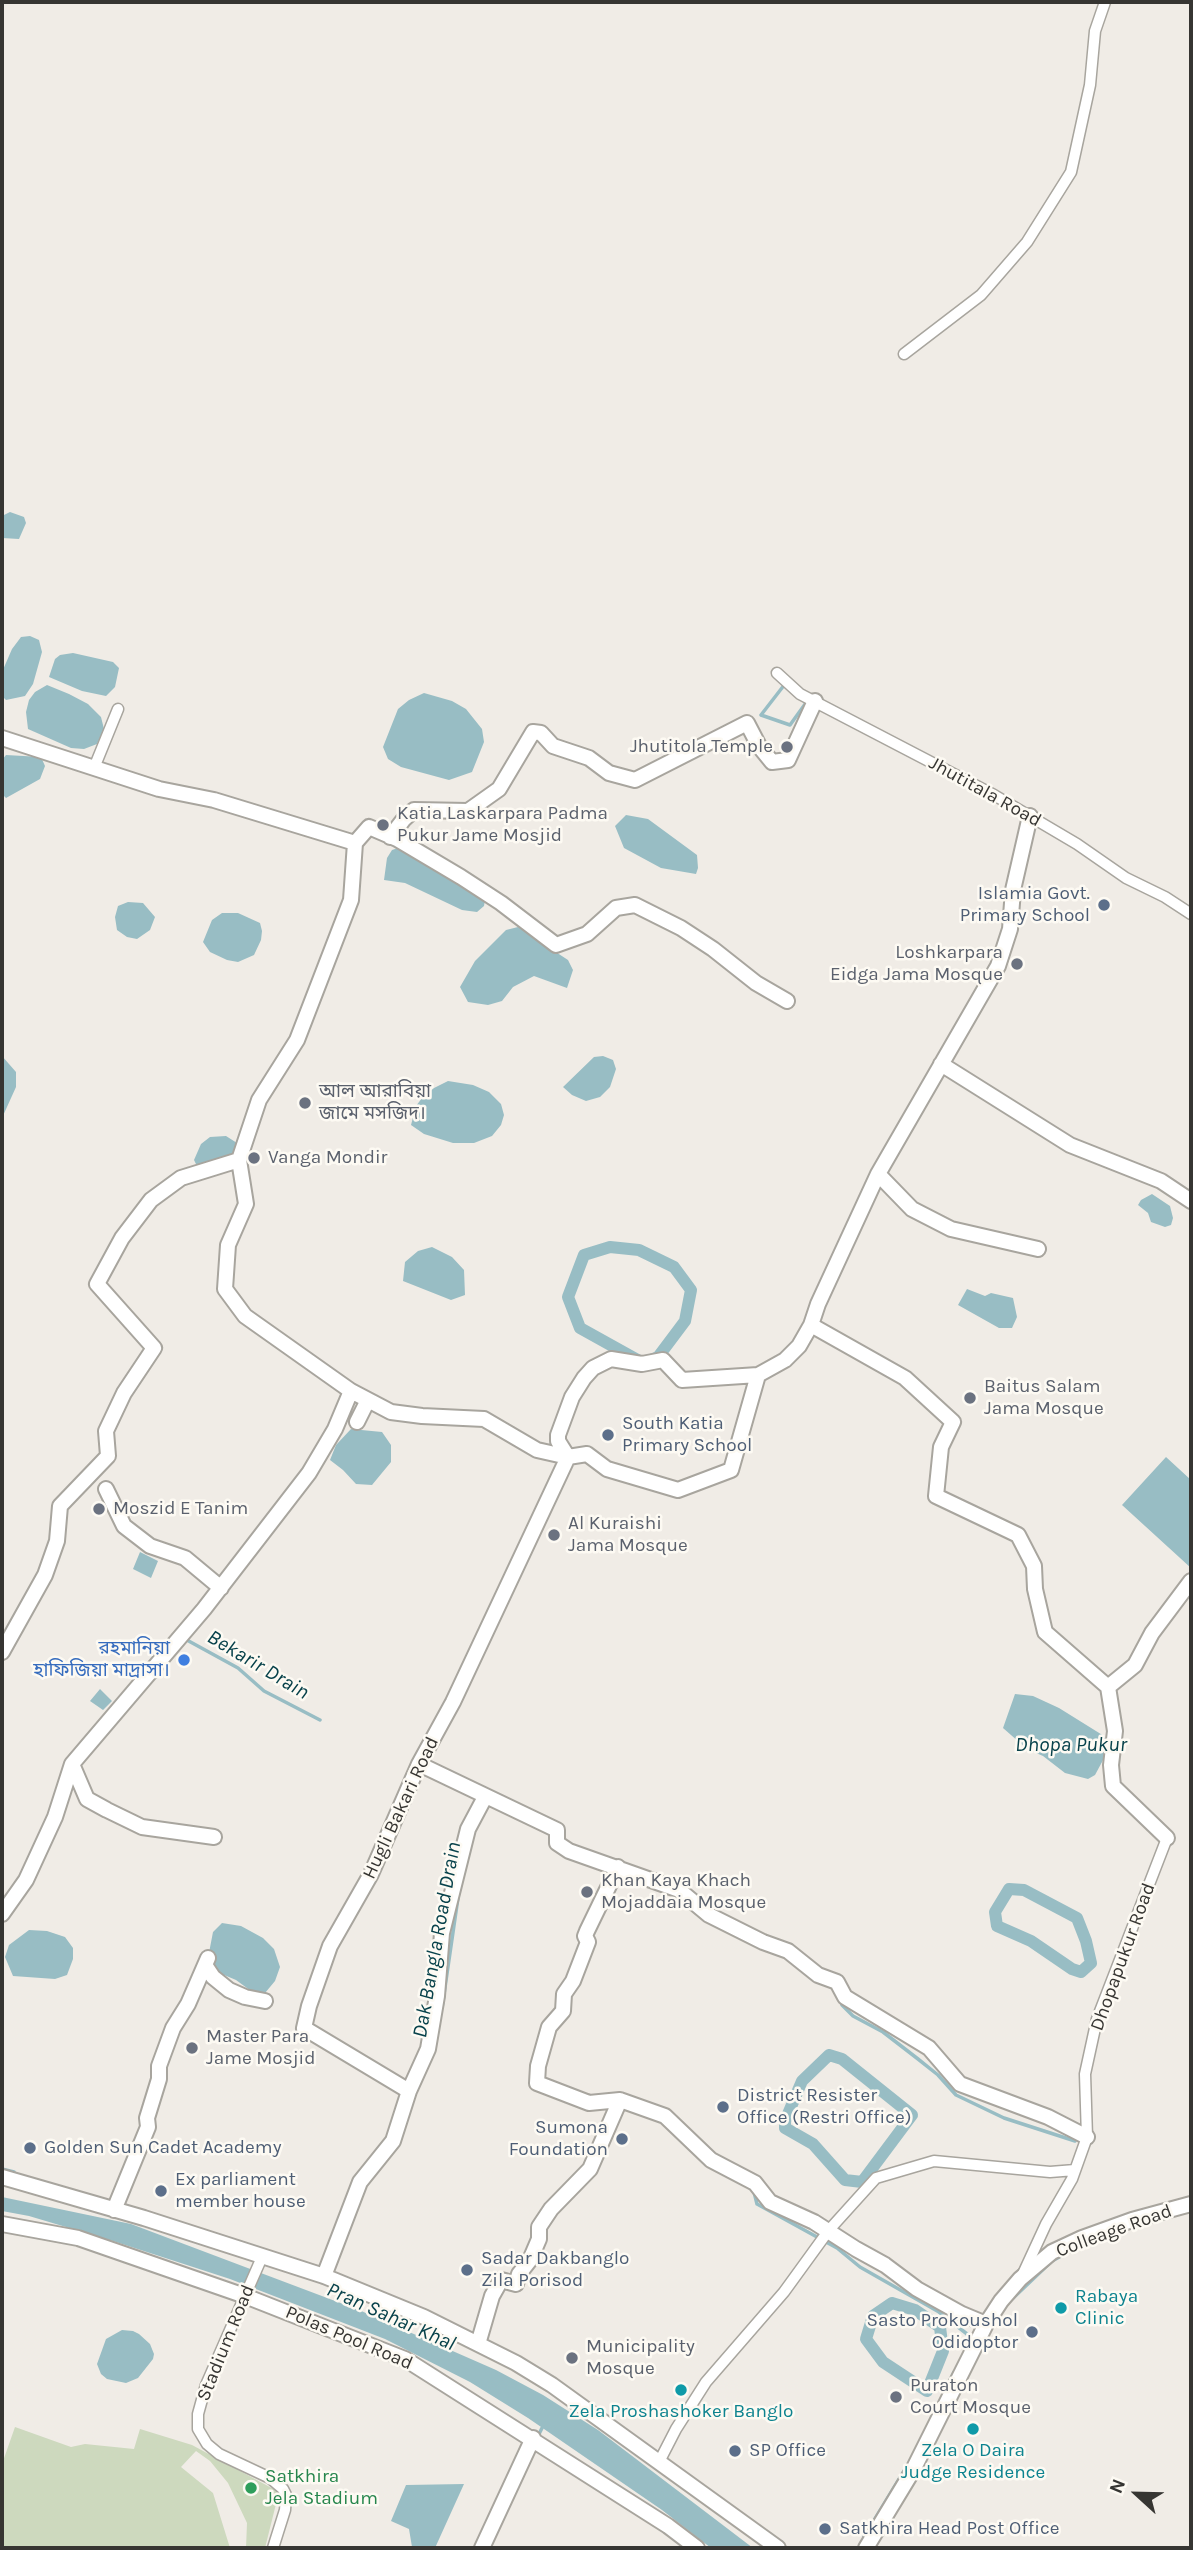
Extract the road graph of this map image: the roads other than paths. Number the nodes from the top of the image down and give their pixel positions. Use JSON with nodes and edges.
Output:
{"nodes":[{"id":1,"x":1105,"y":2,"type":"edge"},
{"id":2,"x":904,"y":354,"type":"dead end"},
{"id":3,"x":777,"y":673,"type":"dead end"},
{"id":4,"x":816,"y":701,"type":"junction"},
{"id":5,"x":118,"y":709,"type":"dead end"},
{"id":6,"x":2,"y":738,"type":"edge"},
{"id":7,"x":94,"y":768,"type":"junction"},
{"id":8,"x":1030,"y":816,"type":"junction"},
{"id":9,"x":390,"y":838,"type":"junction"},
{"id":10,"x":355,"y":843,"type":"junction"},
{"id":11,"x":1191,"y":914,"type":"edge"},
{"id":12,"x":787,"y":1001,"type":"dead end"},
{"id":13,"x":941,"y":1064,"type":"junction"},
{"id":14,"x":239,"y":1160,"type":"junction"},
{"id":15,"x":878,"y":1174,"type":"junction"},
{"id":16,"x":1191,"y":1201,"type":"edge"},
{"id":17,"x":1038,"y":1249,"type":"dead end"},
{"id":18,"x":811,"y":1325,"type":"junction"},
{"id":19,"x":758,"y":1375,"type":"junction"},
{"id":20,"x":351,"y":1391,"type":"junction"},
{"id":21,"x":368,"y":1400,"type":"junction"},
{"id":22,"x":358,"y":1422,"type":"dead end"},
{"id":23,"x":568,"y":1457,"type":"junction"},
{"id":24,"x":106,"y":1489,"type":"dead end"},
{"id":25,"x":1191,"y":1581,"type":"edge"},
{"id":26,"x":221,"y":1588,"type":"junction"},
{"id":27,"x":3,"y":1648,"type":"edge"},
{"id":28,"x":1108,"y":1687,"type":"junction"},
{"id":29,"x":72,"y":1764,"type":"junction"},
{"id":30,"x":419,"y":1764,"type":"junction"},
{"id":31,"x":485,"y":1797,"type":"junction"},
{"id":32,"x":214,"y":1838,"type":"dead end"},
{"id":33,"x":1167,"y":1838,"type":"joint"},
{"id":34,"x":618,"y":1867,"type":"junction"},
{"id":35,"x":2,"y":1914,"type":"edge"},
{"id":36,"x":265,"y":2001,"type":"dead end"},
{"id":37,"x":409,"y":2091,"type":"junction"},
{"id":38,"x":620,"y":2100,"type":"junction"},
{"id":39,"x":1087,"y":2137,"type":"junction"},
{"id":40,"x":1075,"y":2170,"type":"junction"},
{"id":41,"x":2,"y":2177,"type":"edge"},
{"id":42,"x":1191,"y":2204,"type":"edge"},
{"id":43,"x":114,"y":2210,"type":"junction"},
{"id":44,"x":2,"y":2224,"type":"edge"},
{"id":45,"x":829,"y":2230,"type":"junction"},
{"id":46,"x":262,"y":2257,"type":"junction"},
{"id":47,"x":324,"y":2276,"type":"junction"},
{"id":48,"x":1020,"y":2279,"type":"junction"},
{"id":49,"x":245,"y":2296,"type":"junction"},
{"id":50,"x":986,"y":2323,"type":"junction"},
{"id":51,"x":478,"y":2344,"type":"junction"},
{"id":52,"x":533,"y":2438,"type":"junction"},
{"id":53,"x":659,"y":2462,"type":"junction"},
{"id":54,"x":273,"y":2548,"type":"edge"},
{"id":55,"x":482,"y":2548,"type":"edge"},
{"id":56,"x":697,"y":2548,"type":"edge"},
{"id":57,"x":778,"y":2548,"type":"edge"},
{"id":58,"x":866,"y":2548,"type":"edge"}],
"edges":[{"from":1,"to":2,"type":"street"},
{"from":3,"to":4,"type":"street","name":"Jhutitala Road"},
{"from":4,"to":8,"type":"street","name":"Jhutitala Road"},
{"from":4,"to":9,"type":"street"},
{"from":5,"to":7,"type":"street"},
{"from":6,"to":7,"type":"street"},
{"from":7,"to":10,"type":"street"},
{"from":8,"to":11,"type":"street","name":"Jhutitala Road"},
{"from":8,"to":13,"type":"street"},
{"from":9,"to":10,"type":"street"},
{"from":9,"to":12,"type":"street"},
{"from":10,"to":14,"type":"street"},
{"from":13,"to":15,"type":"street"},
{"from":13,"to":16,"type":"street"},
{"from":14,"to":20,"type":"street"},
{"from":14,"to":27,"type":"street"},
{"from":15,"to":17,"type":"street"},
{"from":15,"to":18,"type":"street"},
{"from":18,"to":19,"type":"street"},
{"from":18,"to":28,"type":"street"},
{"from":19,"to":23,"type":"street"},
{"from":19,"to":23,"type":"street"},
{"from":20,"to":21,"type":"street"},
{"from":20,"to":26,"type":"street"},
{"from":21,"to":22,"type":"street"},
{"from":21,"to":23,"type":"street"},
{"from":23,"to":30,"type":"street","name":"Hugli Bakari Road"},
{"from":24,"to":26,"type":"street"},
{"from":25,"to":28,"type":"street"},
{"from":26,"to":29,"type":"street"},
{"from":28,"to":33,"type":"street","name":"Dhopapukur Road"},
{"from":29,"to":32,"type":"street"},
{"from":29,"to":35,"type":"street"},
{"from":30,"to":31,"type":"street"},
{"from":30,"to":37,"type":"street","name":"Hugli Bakari Road"},
{"from":31,"to":34,"type":"street"},
{"from":31,"to":37,"type":"street"},
{"from":33,"to":39,"type":"street","name":"Dhopapukur Road"},
{"from":34,"to":38,"type":"street"},
{"from":34,"to":39,"type":"street"},
{"from":36,"to":43,"type":"street"},
{"from":37,"to":47,"type":"street"},
{"from":38,"to":45,"type":"street"},
{"from":38,"to":51,"type":"street"},
{"from":39,"to":40,"type":"street","name":"Dhopapukur Road"},
{"from":40,"to":45,"type":"street"},
{"from":40,"to":48,"type":"street","name":"Dhopapukur Road"},
{"from":41,"to":43,"type":"street"},
{"from":42,"to":48,"type":"street","name":"Colleage Road"},
{"from":43,"to":46,"type":"street"},
{"from":44,"to":49,"type":"street","name":"Polas Pool Road"},
{"from":45,"to":50,"type":"street"},
{"from":45,"to":53,"type":"street"},
{"from":46,"to":47,"type":"street"},
{"from":46,"to":49,"type":"street","name":"Stadium Road"},
{"from":47,"to":51,"type":"street"},
{"from":48,"to":50,"type":"street","name":"Colleage Road"},
{"from":49,"to":52,"type":"street","name":"Polas Pool Road"},
{"from":49,"to":54,"type":"street","name":"Stadium Road"},
{"from":50,"to":58,"type":"street","name":"Colleage Road"},
{"from":51,"to":53,"type":"street"},
{"from":52,"to":55,"type":"street"},
{"from":52,"to":56,"type":"street","name":"Polas Pool Road"},
{"from":53,"to":57,"type":"street"}]}
